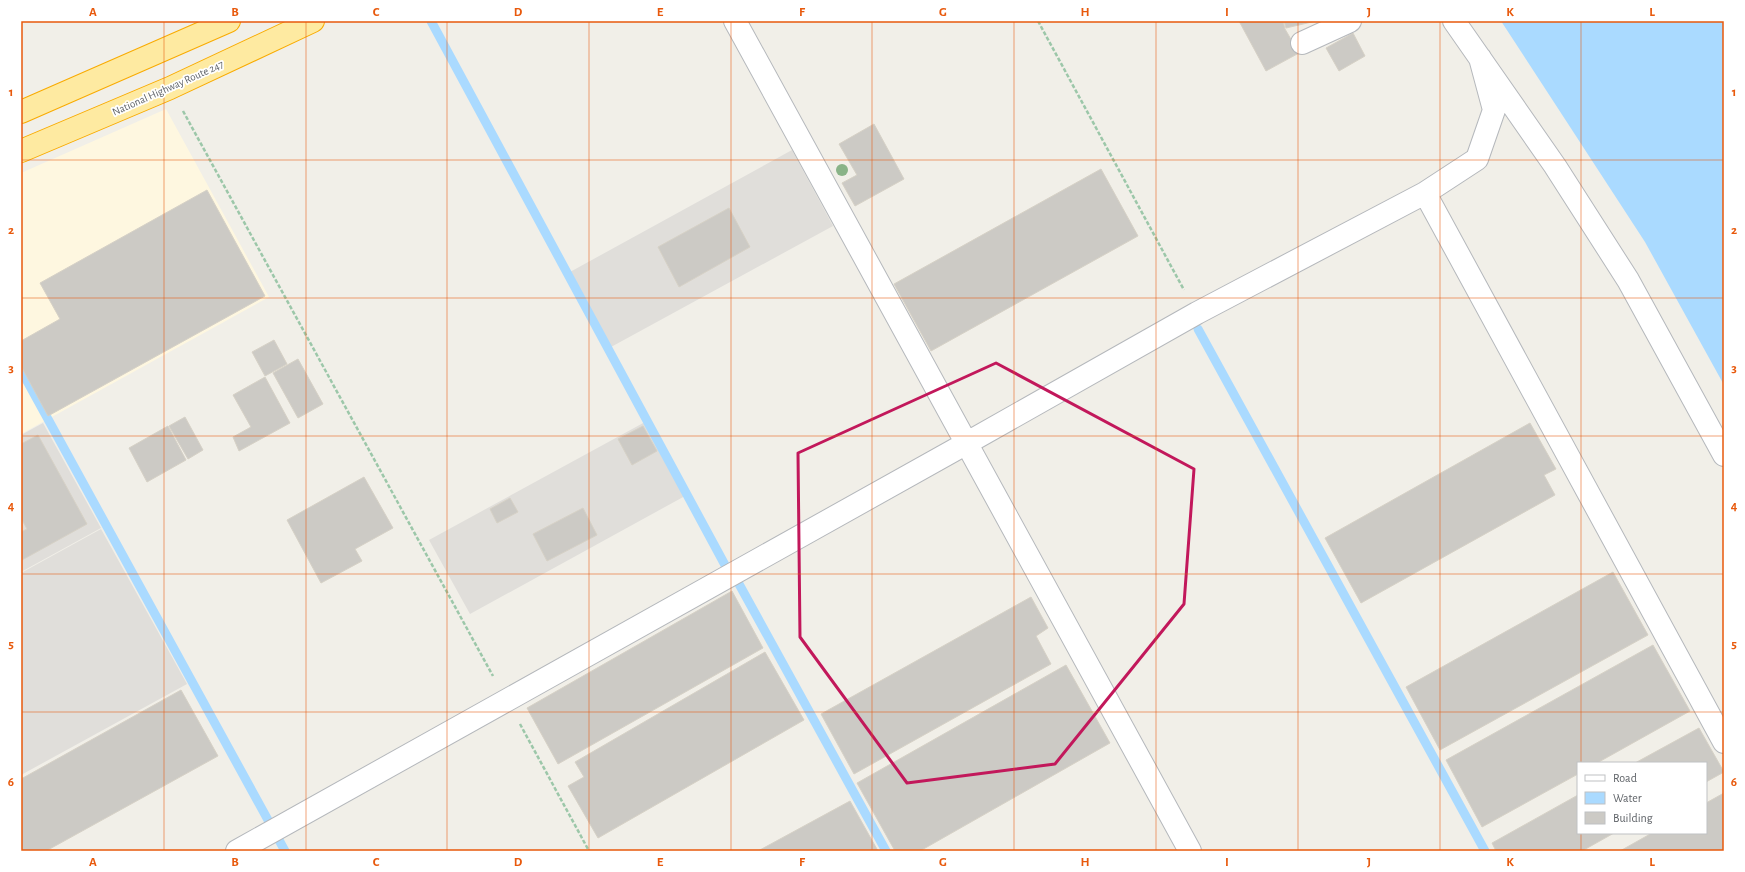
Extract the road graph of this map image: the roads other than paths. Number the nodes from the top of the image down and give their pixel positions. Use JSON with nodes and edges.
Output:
{"nodes":[{"id":1,"x":229,"y":21,"type":"edge"},
{"id":2,"x":313,"y":21,"type":"edge"},
{"id":3,"x":735,"y":21,"type":"edge"},
{"id":4,"x":1350,"y":21,"type":"edge"},
{"id":5,"x":1454,"y":21,"type":"edge"},
{"id":6,"x":1302,"y":43,"type":"dead end"},
{"id":7,"x":1480,"y":58,"type":"junction"},
{"id":8,"x":21,"y":112,"type":"edge"},
{"id":9,"x":21,"y":151,"type":"edge"},
{"id":10,"x":1425,"y":193,"type":"junction"},
{"id":11,"x":967,"y":444,"type":"junction"},
{"id":12,"x":1724,"y":455,"type":"edge"},
{"id":13,"x":1724,"y":742,"type":"edge"},
{"id":14,"x":237,"y":851,"type":"edge"},
{"id":15,"x":1190,"y":851,"type":"edge"}],
"edges":[{"from":1,"to":8,"type":"highway"},
{"from":2,"to":9,"type":"highway","name":"National Highway Route 247"},
{"from":3,"to":11,"type":"street"},
{"from":4,"to":6,"type":"street"},
{"from":5,"to":7,"type":"street"},
{"from":7,"to":10,"type":"street"},
{"from":7,"to":12,"type":"street"},
{"from":10,"to":11,"type":"street"},
{"from":10,"to":13,"type":"street"},
{"from":11,"to":14,"type":"street"},
{"from":11,"to":15,"type":"street"}]}
